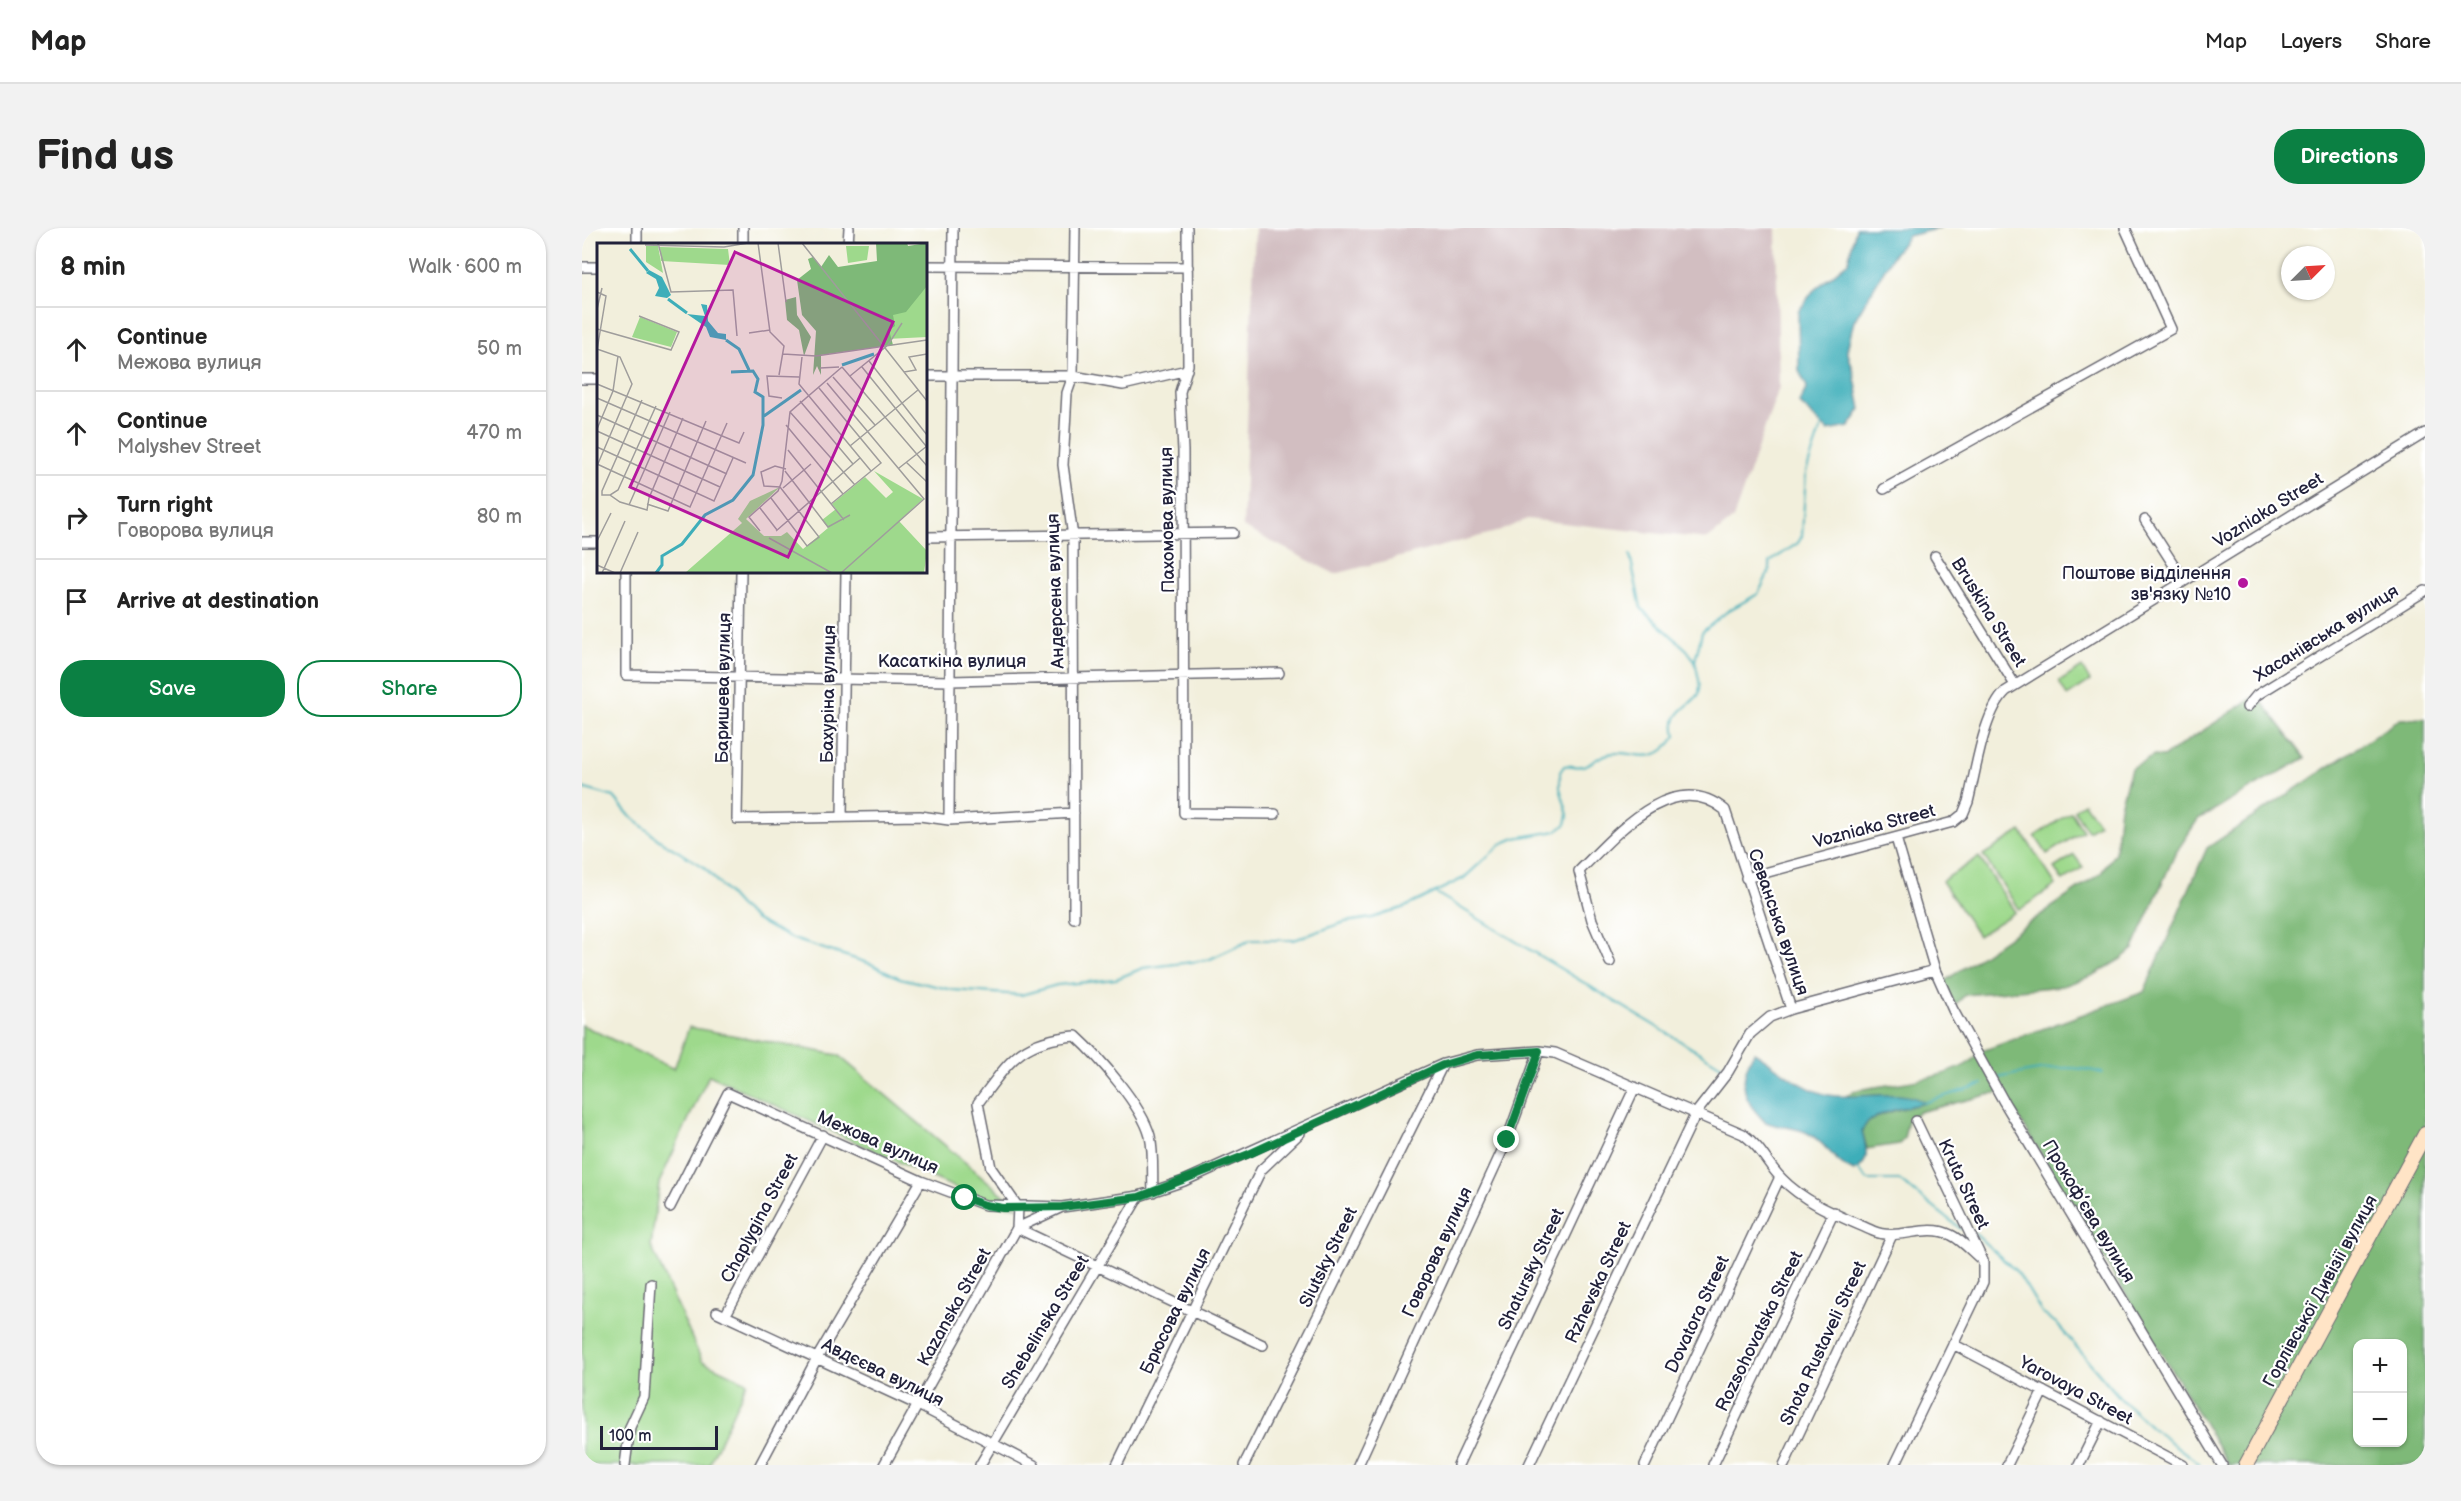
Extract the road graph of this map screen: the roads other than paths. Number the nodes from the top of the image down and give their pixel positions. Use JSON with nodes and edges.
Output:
{"nodes":[{"id":1,"x":953,"y":228,"type":"edge"},
{"id":2,"x":1075,"y":228,"type":"edge"},
{"id":3,"x":1187,"y":228,"type":"edge"},
{"id":4,"x":2126,"y":228,"type":"edge"},
{"id":5,"x":927,"y":266,"type":"edge"},
{"id":6,"x":953,"y":266,"type":"junction"},
{"id":7,"x":1188,"y":267,"type":"junction"},
{"id":8,"x":1075,"y":268,"type":"junction"},
{"id":9,"x":1187,"y":370,"type":"junction"},
{"id":10,"x":927,"y":376,"type":"edge"},
{"id":11,"x":1073,"y":376,"type":"junction"},
{"id":12,"x":952,"y":377,"type":"junction"},
{"id":13,"x":597,"y":379,"type":"edge"},
{"id":14,"x":582,"y":380,"type":"edge"},
{"id":15,"x":2425,"y":433,"type":"edge"},
{"id":16,"x":1884,"y":489,"type":"dead end"},
{"id":17,"x":2145,"y":520,"type":"dead end"},
{"id":18,"x":1233,"y":533,"type":"dead end"},
{"id":19,"x":1184,"y":534,"type":"junction"},
{"id":20,"x":927,"y":537,"type":"edge"},
{"id":21,"x":1073,"y":537,"type":"junction"},
{"id":22,"x":951,"y":538,"type":"junction"},
{"id":23,"x":1935,"y":556,"type":"dead end"},
{"id":24,"x":626,"y":573,"type":"edge"},
{"id":25,"x":741,"y":573,"type":"edge"},
{"id":26,"x":846,"y":573,"type":"edge"},
{"id":27,"x":2184,"y":581,"type":"junction"},
{"id":28,"x":2425,"y":591,"type":"edge"},
{"id":29,"x":1279,"y":673,"type":"dead end"},
{"id":30,"x":1185,"y":674,"type":"junction"},
{"id":31,"x":1074,"y":676,"type":"junction"},
{"id":32,"x":845,"y":677,"type":"junction"},
{"id":33,"x":741,"y":679,"type":"junction"},
{"id":34,"x":950,"y":681,"type":"junction"},
{"id":35,"x":2015,"y":685,"type":"junction"},
{"id":36,"x":2247,"y":707,"type":"dead end"},
{"id":37,"x":1074,"y":813,"type":"junction"},
{"id":38,"x":1275,"y":814,"type":"dead end"},
{"id":39,"x":842,"y":816,"type":"junction"},
{"id":40,"x":949,"y":819,"type":"junction"},
{"id":41,"x":1896,"y":838,"type":"junction"},
{"id":42,"x":1746,"y":878,"type":"junction"},
{"id":43,"x":1074,"y":918,"type":"dead end"},
{"id":44,"x":1610,"y":962,"type":"dead end"},
{"id":45,"x":1935,"y":970,"type":"junction"},
{"id":46,"x":1791,"y":1009,"type":"junction"},
{"id":47,"x":1539,"y":1051,"type":"junction"},
{"id":48,"x":1443,"y":1065,"type":"junction"},
{"id":49,"x":1412,"y":1078,"type":"junction"},
{"id":50,"x":1635,"y":1087,"type":"junction"},
{"id":51,"x":1430,"y":1088,"type":"junction"},
{"id":52,"x":1696,"y":1113,"type":"junction"},
{"id":53,"x":1916,"y":1121,"type":"dead end"},
{"id":54,"x":1305,"y":1128,"type":"junction"},
{"id":55,"x":2425,"y":1134,"type":"edge"},
{"id":56,"x":823,"y":1135,"type":"junction"},
{"id":57,"x":1249,"y":1154,"type":"junction"},
{"id":58,"x":1261,"y":1170,"type":"junction"},
{"id":59,"x":1780,"y":1177,"type":"junction"},
{"id":60,"x":921,"y":1181,"type":"junction"},
{"id":61,"x":1153,"y":1192,"type":"junction"},
{"id":62,"x":1139,"y":1197,"type":"junction"},
{"id":63,"x":670,"y":1207,"type":"dead end"},
{"id":64,"x":1018,"y":1207,"type":"junction"},
{"id":65,"x":1062,"y":1207,"type":"junction"},
{"id":66,"x":1834,"y":1212,"type":"junction"},
{"id":67,"x":1017,"y":1228,"type":"junction"},
{"id":68,"x":1892,"y":1235,"type":"junction"},
{"id":69,"x":1983,"y":1261,"type":"junction"},
{"id":70,"x":1098,"y":1264,"type":"junction"},
{"id":71,"x":651,"y":1284,"type":"dead end"},
{"id":72,"x":1193,"y":1313,"type":"junction"},
{"id":73,"x":721,"y":1314,"type":"joint"},
{"id":74,"x":1953,"y":1344,"type":"junction"},
{"id":75,"x":1263,"y":1345,"type":"dead end"},
{"id":76,"x":817,"y":1358,"type":"junction"},
{"id":77,"x":2043,"y":1391,"type":"junction"},
{"id":78,"x":918,"y":1405,"type":"junction"},
{"id":79,"x":2101,"y":1421,"type":"junction"},
{"id":80,"x":991,"y":1445,"type":"junction"},
{"id":81,"x":625,"y":1465,"type":"edge"},
{"id":82,"x":760,"y":1465,"type":"edge"},
{"id":83,"x":884,"y":1465,"type":"edge"},
{"id":84,"x":980,"y":1465,"type":"edge"},
{"id":85,"x":1034,"y":1465,"type":"edge"},
{"id":86,"x":1117,"y":1465,"type":"edge"},
{"id":87,"x":1244,"y":1465,"type":"edge"},
{"id":88,"x":1358,"y":1465,"type":"edge"},
{"id":89,"x":1458,"y":1465,"type":"edge"},
{"id":90,"x":1529,"y":1465,"type":"edge"},
{"id":91,"x":1645,"y":1465,"type":"edge"},
{"id":92,"x":1713,"y":1465,"type":"edge"},
{"id":93,"x":1784,"y":1465,"type":"edge"},
{"id":94,"x":1895,"y":1465,"type":"edge"},
{"id":95,"x":2007,"y":1465,"type":"edge"},
{"id":96,"x":2079,"y":1465,"type":"edge"},
{"id":97,"x":2183,"y":1465,"type":"edge"},
{"id":98,"x":2222,"y":1465,"type":"edge"},
{"id":99,"x":2246,"y":1465,"type":"edge"}],
"edges":[{"from":1,"to":6,"type":"street"},
{"from":2,"to":8,"type":"street","name":"Андерсена вулиця"},
{"from":3,"to":7,"type":"street","name":"Пахомова вулиця"},
{"from":4,"to":16,"type":"street"},
{"from":5,"to":6,"type":"street"},
{"from":6,"to":8,"type":"street"},
{"from":6,"to":12,"type":"street"},
{"from":7,"to":8,"type":"street"},
{"from":7,"to":9,"type":"street","name":"Пахомова вулиця"},
{"from":8,"to":11,"type":"street","name":"Андерсена вулиця"},
{"from":9,"to":11,"type":"street"},
{"from":9,"to":19,"type":"street","name":"Пахомова вулиця"},
{"from":10,"to":12,"type":"street"},
{"from":11,"to":12,"type":"street"},
{"from":11,"to":21,"type":"street","name":"Андерсена вулиця"},
{"from":12,"to":22,"type":"street"},
{"from":13,"to":14,"type":"street"},
{"from":15,"to":27,"type":"street","name":"Vozniaka Street"},
{"from":17,"to":27,"type":"street"},
{"from":18,"to":19,"type":"street"},
{"from":19,"to":21,"type":"street"},
{"from":19,"to":30,"type":"street","name":"Пахомова вулиця"},
{"from":20,"to":22,"type":"street"},
{"from":21,"to":22,"type":"street"},
{"from":21,"to":31,"type":"street","name":"Андерсена вулиця"},
{"from":22,"to":34,"type":"street"},
{"from":23,"to":35,"type":"street","name":"Bruskina Street"},
{"from":24,"to":33,"type":"street","name":"Касаткіна вулиця"},
{"from":25,"to":33,"type":"street","name":"Баришева вулиця"},
{"from":26,"to":32,"type":"street","name":"Бахуріна вулиця"},
{"from":27,"to":35,"type":"street","name":"Vozniaka Street"},
{"from":28,"to":36,"type":"street","name":"Хасанівська вулиця"},
{"from":29,"to":30,"type":"street","name":"Касаткіна вулиця"},
{"from":30,"to":31,"type":"street","name":"Касаткіна вулиця"},
{"from":30,"to":38,"type":"street","name":"Пахомова вулиця"},
{"from":31,"to":34,"type":"street","name":"Касаткіна вулиця"},
{"from":31,"to":37,"type":"street","name":"Андерсена вулиця"},
{"from":32,"to":33,"type":"street","name":"Касаткіна вулиця"},
{"from":32,"to":34,"type":"street","name":"Касаткіна вулиця"},
{"from":32,"to":39,"type":"street","name":"Бахуріна вулиця"},
{"from":33,"to":39,"type":"street","name":"Баришева вулиця"},
{"from":34,"to":40,"type":"street"},
{"from":35,"to":41,"type":"street","name":"Vozniaka Street"},
{"from":37,"to":40,"type":"street"},
{"from":37,"to":43,"type":"street","name":"Андерсена вулиця"},
{"from":39,"to":40,"type":"street"},
{"from":41,"to":42,"type":"street","name":"Vozniaka Street"},
{"from":41,"to":45,"type":"street","name":"Прокоф’єва вулиця"},
{"from":42,"to":44,"type":"street","name":"Севанська вулиця"},
{"from":42,"to":46,"type":"street","name":"Севанська вулиця"},
{"from":45,"to":46,"type":"street"},
{"from":45,"to":98,"type":"street","name":"Прокоф’єва вулиця"},
{"from":46,"to":52,"type":"street","name":"Севанська вулиця"},
{"from":47,"to":48,"type":"street"},
{"from":47,"to":50,"type":"street"},
{"from":47,"to":88,"type":"street","name":"Говорова вулиця"},
{"from":48,"to":49,"type":"street"},
{"from":48,"to":51,"type":"street","name":"Slutsky Street"},
{"from":49,"to":51,"type":"street"},
{"from":49,"to":54,"type":"street"},
{"from":50,"to":52,"type":"street"},
{"from":50,"to":89,"type":"street","name":"Shatursky Street"},
{"from":51,"to":87,"type":"street","name":"Slutsky Street"},
{"from":52,"to":59,"type":"street"},
{"from":52,"to":90,"type":"street","name":"Rzhevska Street"},
{"from":53,"to":69,"type":"street","name":"Kruta Street"},
{"from":54,"to":57,"type":"street"},
{"from":54,"to":58,"type":"street","name":"Брюсова вулиця"},
{"from":55,"to":99,"type":"main road","name":"Горлівської Дивізії вулиця"},
{"from":56,"to":60,"type":"street","name":"Межова вулиця"},
{"from":56,"to":63,"type":"street","name":"Межова вулиця"},
{"from":56,"to":73,"type":"street","name":"Chaplygina Street"},
{"from":57,"to":58,"type":"street"},
{"from":57,"to":61,"type":"street"},
{"from":58,"to":72,"type":"street","name":"Брюсова вулиця"},
{"from":59,"to":66,"type":"street"},
{"from":59,"to":91,"type":"street","name":"Dovatora Street"},
{"from":60,"to":64,"type":"street","name":"Межова вулиця"},
{"from":60,"to":76,"type":"street"},
{"from":61,"to":62,"type":"street"},
{"from":61,"to":64,"type":"street"},
{"from":62,"to":65,"type":"street"},
{"from":62,"to":70,"type":"street","name":"Shebelinska Street"},
{"from":64,"to":65,"type":"street"},
{"from":64,"to":67,"type":"street","name":"Kazanska Street"},
{"from":65,"to":67,"type":"street"},
{"from":66,"to":68,"type":"street"},
{"from":66,"to":92,"type":"street","name":"Rozsohovatska Street"},
{"from":67,"to":70,"type":"street"},
{"from":67,"to":78,"type":"street","name":"Kazanska Street"},
{"from":68,"to":69,"type":"street"},
{"from":68,"to":93,"type":"street","name":"Shota Rustaveli Street"},
{"from":69,"to":74,"type":"street"},
{"from":70,"to":72,"type":"street"},
{"from":70,"to":80,"type":"street","name":"Shebelinska Street"},
{"from":71,"to":81,"type":"street"},
{"from":72,"to":75,"type":"street"},
{"from":72,"to":86,"type":"street","name":"Брюсова вулиця"},
{"from":73,"to":76,"type":"street","name":"Авдєєва вулиця"},
{"from":74,"to":77,"type":"street","name":"Yarovaya Street"},
{"from":74,"to":94,"type":"street"},
{"from":76,"to":78,"type":"street","name":"Авдєєва вулиця"},
{"from":76,"to":82,"type":"street"},
{"from":77,"to":79,"type":"street","name":"Yarovaya Street"},
{"from":77,"to":95,"type":"street"},
{"from":78,"to":80,"type":"street","name":"Авдєєва вулиця"},
{"from":78,"to":83,"type":"street","name":"Kazanska Street"},
{"from":79,"to":96,"type":"street"},
{"from":79,"to":97,"type":"street","name":"Yarovaya Street"},
{"from":80,"to":84,"type":"street","name":"Shebelinska Street"},
{"from":80,"to":85,"type":"street","name":"Авдєєва вулиця"}]}
